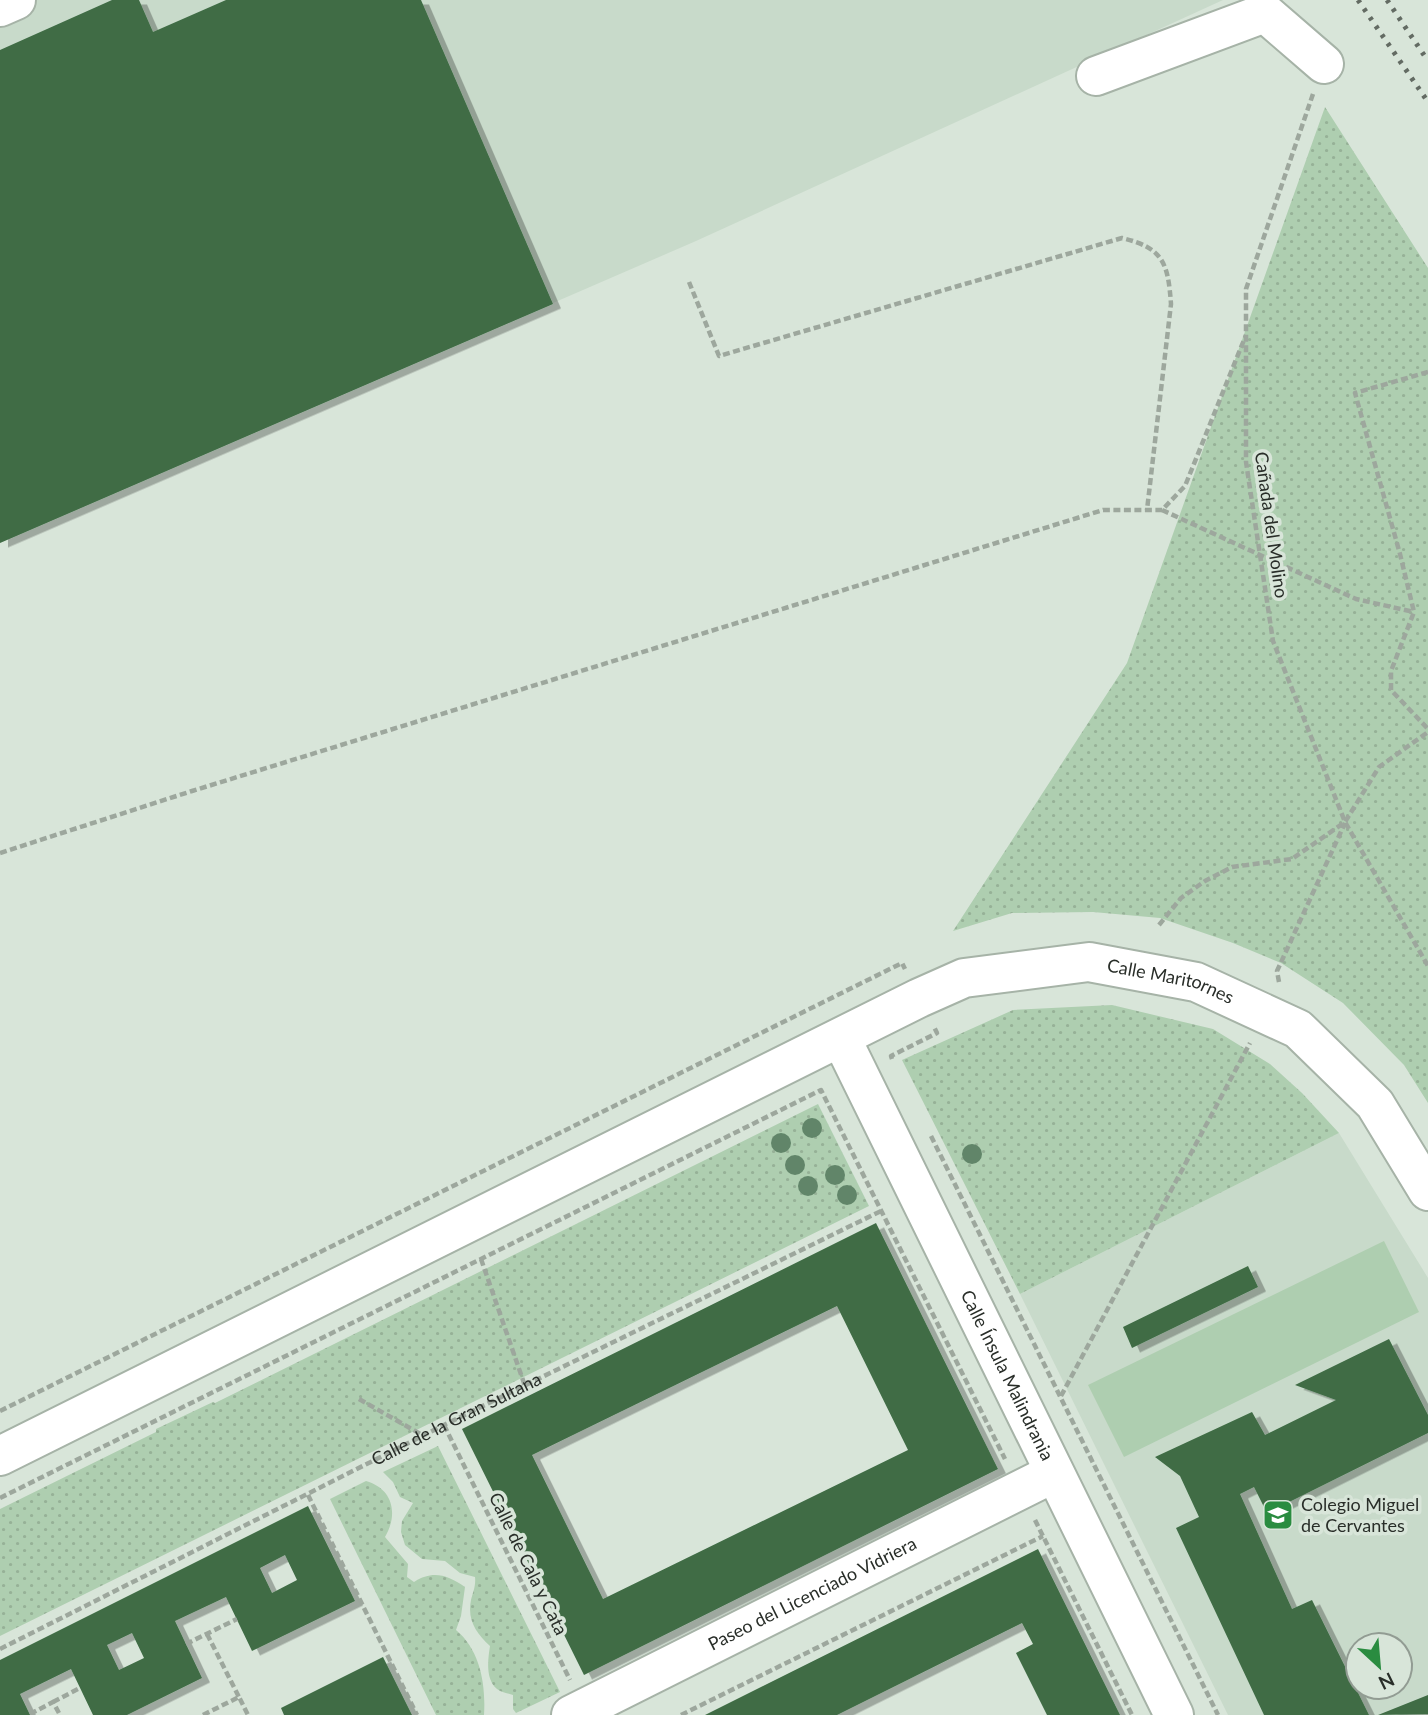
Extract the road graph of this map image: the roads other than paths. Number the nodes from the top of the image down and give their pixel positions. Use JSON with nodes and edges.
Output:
{"nodes":[{"id":1,"x":16,"y":0,"type":"edge"},
{"id":2,"x":0,"y":7,"type":"edge"},
{"id":3,"x":1324,"y":64,"type":"road end"},
{"id":4,"x":1096,"y":76,"type":"dead end"},
{"id":5,"x":841,"y":1038,"type":"junction"},
{"id":6,"x":1428,"y":1191,"type":"edge"},
{"id":7,"x":0,"y":1456,"type":"edge"},
{"id":8,"x":1054,"y":1473,"type":"junction"},
{"id":9,"x":578,"y":1712,"type":"edge"},
{"id":10,"x":1174,"y":1715,"type":"edge"}],
"edges":[{"from":1,"to":2,"type":"street"},
{"from":3,"to":4,"type":"street"},
{"from":5,"to":6,"type":"street","name":"Calle Maritornes"},
{"from":5,"to":7,"type":"street"},
{"from":5,"to":8,"type":"street","name":"Calle Ínsula Malindrania"},
{"from":8,"to":9,"type":"street","name":"Paseo del Licenciado Vidriera"},
{"from":8,"to":10,"type":"street","name":"Calle Ínsula Malindrania"}]}
